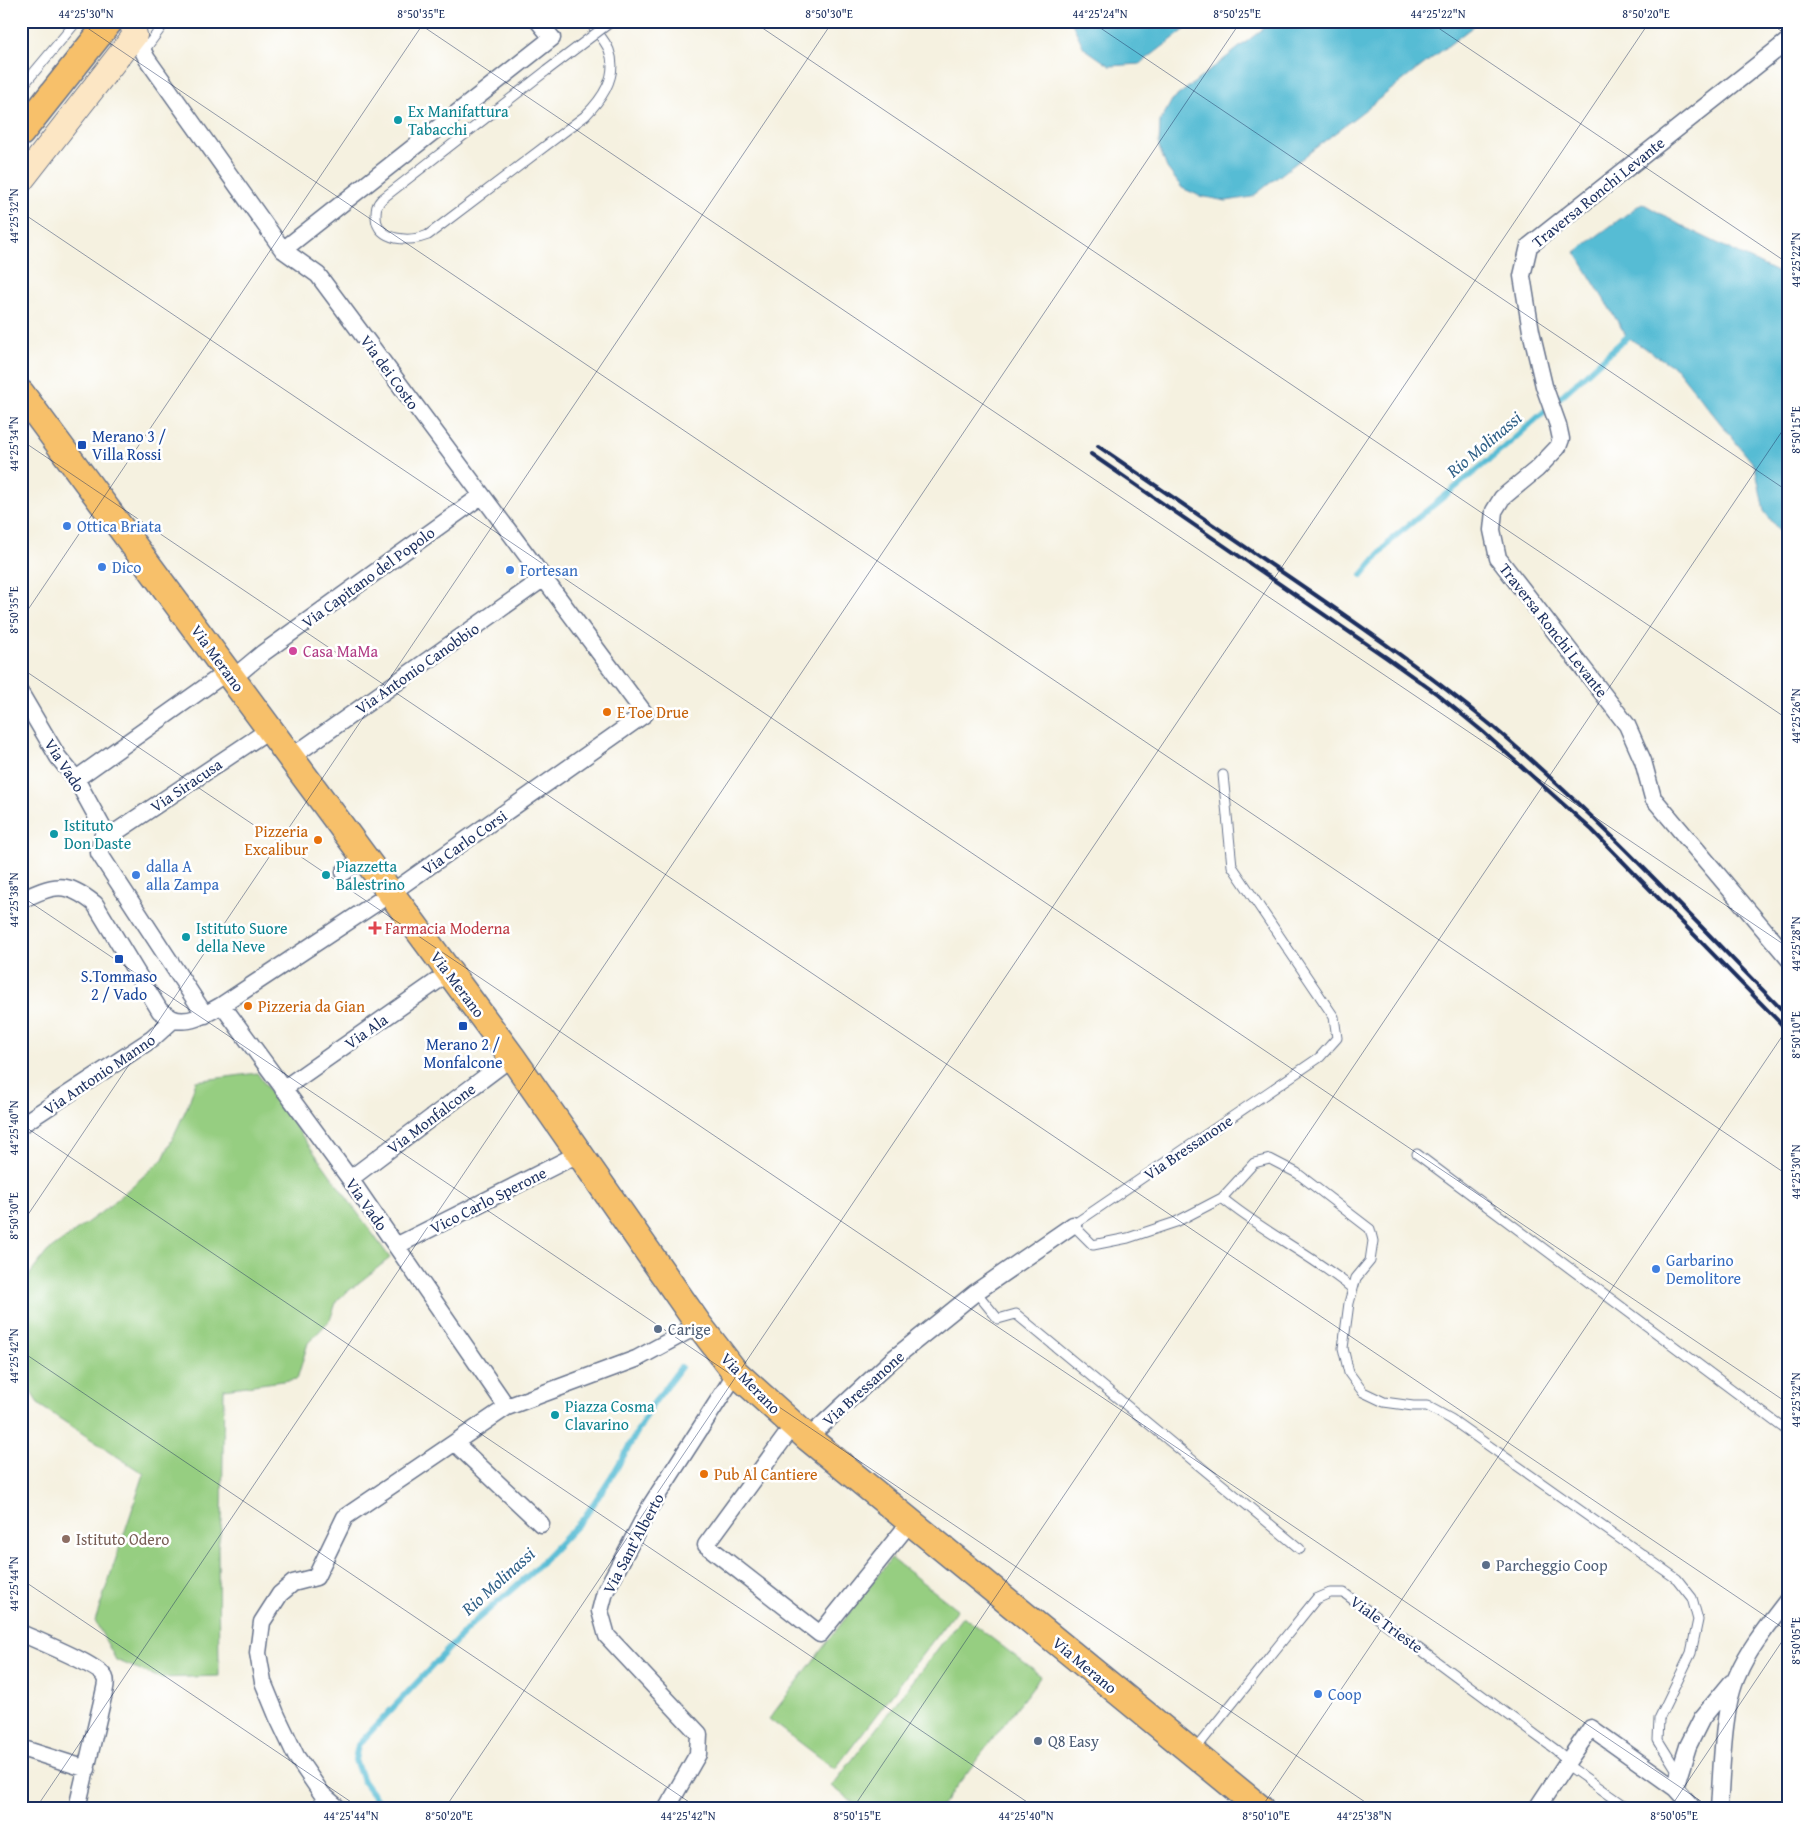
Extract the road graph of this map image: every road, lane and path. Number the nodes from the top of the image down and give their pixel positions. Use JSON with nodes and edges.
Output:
{"nodes":[{"id":1,"x":77,"y":21,"type":"edge"},
{"id":2,"x":110,"y":21,"type":"edge"},
{"id":3,"x":166,"y":21,"type":"edge"},
{"id":4,"x":538,"y":21,"type":"edge"},
{"id":5,"x":588,"y":21,"type":"edge"},
{"id":6,"x":612,"y":21,"type":"edge"},
{"id":7,"x":136,"y":36,"type":"edge"},
{"id":8,"x":1789,"y":40,"type":"edge"},
{"id":9,"x":21,"y":88,"type":"edge"},
{"id":10,"x":21,"y":133,"type":"edge"},
{"id":11,"x":21,"y":181,"type":"edge"},
{"id":12,"x":283,"y":250,"type":"junction"},
{"id":13,"x":21,"y":393,"type":"edge"},
{"id":14,"x":481,"y":496,"type":"junction"},
{"id":15,"x":544,"y":578,"type":"junction"},
{"id":16,"x":230,"y":675,"type":"junction"},
{"id":17,"x":21,"y":694,"type":"edge"},
{"id":18,"x":645,"y":714,"type":"joint"},
{"id":19,"x":270,"y":729,"type":"junction"},
{"id":20,"x":290,"y":758,"type":"junction"},
{"id":21,"x":1223,"y":775,"type":"dead end"},
{"id":22,"x":76,"y":779,"type":"junction"},
{"id":23,"x":102,"y":842,"type":"junction"},
{"id":24,"x":391,"y":893,"type":"junction"},
{"id":25,"x":21,"y":900,"type":"edge"},
{"id":26,"x":1789,"y":960,"type":"edge"},
{"id":27,"x":450,"y":972,"type":"junction"},
{"id":28,"x":222,"y":1005,"type":"junction"},
{"id":29,"x":204,"y":1015,"type":"junction"},
{"id":30,"x":174,"y":1019,"type":"junction"},
{"id":31,"x":512,"y":1057,"type":"junction"},
{"id":32,"x":283,"y":1089,"type":"junction"},
{"id":33,"x":21,"y":1125,"type":"edge"},
{"id":34,"x":580,"y":1153,"type":"junction"},
{"id":35,"x":1417,"y":1154,"type":"dead end"},
{"id":36,"x":350,"y":1179,"type":"junction"},
{"id":37,"x":1222,"y":1198,"type":"junction"},
{"id":38,"x":1073,"y":1225,"type":"junction"},
{"id":39,"x":396,"y":1246,"type":"junction"},
{"id":40,"x":1353,"y":1289,"type":"junction"},
{"id":41,"x":976,"y":1292,"type":"junction"},
{"id":42,"x":699,"y":1325,"type":"junction"},
{"id":43,"x":736,"y":1373,"type":"junction"},
{"id":44,"x":507,"y":1408,"type":"junction"},
{"id":45,"x":800,"y":1432,"type":"junction"},
{"id":46,"x":1789,"y":1432,"type":"edge"},
{"id":47,"x":455,"y":1443,"type":"junction"},
{"id":48,"x":911,"y":1521,"type":"junction"},
{"id":49,"x":541,"y":1524,"type":"dead end"},
{"id":50,"x":1300,"y":1549,"type":"dead end"},
{"id":51,"x":1789,"y":1598,"type":"edge"},
{"id":52,"x":21,"y":1633,"type":"edge"},
{"id":53,"x":1737,"y":1675,"type":"junction"},
{"id":54,"x":21,"y":1748,"type":"edge"},
{"id":55,"x":1192,"y":1753,"type":"junction"},
{"id":56,"x":1566,"y":1764,"type":"junction"},
{"id":57,"x":87,"y":1769,"type":"junction"},
{"id":58,"x":1675,"y":1788,"type":"junction"},
{"id":59,"x":77,"y":1808,"type":"edge"},
{"id":60,"x":338,"y":1808,"type":"edge"},
{"id":61,"x":667,"y":1808,"type":"edge"},
{"id":62,"x":1260,"y":1808,"type":"edge"},
{"id":63,"x":1537,"y":1808,"type":"edge"},
{"id":64,"x":1628,"y":1808,"type":"edge"},
{"id":65,"x":1693,"y":1808,"type":"edge"},
{"id":66,"x":1720,"y":1808,"type":"edge"}],
"edges":[{"from":1,"to":9,"type":"lane"},
{"from":2,"to":10,"type":"main road"},
{"from":3,"to":7,"type":"lane"},
{"from":4,"to":12,"type":"street"},
{"from":5,"to":6,"type":"lane","bridge":true},
{"from":7,"to":11,"type":"street"},
{"from":7,"to":12,"type":"street","name":"Via dei Costo"},
{"from":8,"to":26,"type":"street","name":"Traversa Ronchi Levante"},
{"from":12,"to":14,"type":"street","name":"Via dei Costo"},
{"from":13,"to":16,"type":"main road","name":"Via Merano"},
{"from":14,"to":15,"type":"street","name":"Via dei Costo"},
{"from":14,"to":16,"type":"street","name":"Via Capitano del Popolo"},
{"from":15,"to":18,"type":"street","name":"Via dei Costo"},
{"from":15,"to":20,"type":"street","name":"Via Antonio Canobbio"},
{"from":16,"to":19,"type":"main road","name":"Via Merano"},
{"from":16,"to":22,"type":"street","name":"Via Capitano del Popolo"},
{"from":17,"to":22,"type":"street","name":"Via Vado"},
{"from":18,"to":24,"type":"street","name":"Via Carlo Corsi"},
{"from":19,"to":20,"type":"main road","name":"Via Merano"},
{"from":19,"to":23,"type":"street","name":"Via Siracusa"},
{"from":20,"to":24,"type":"main road","name":"Via Merano"},
{"from":21,"to":38,"type":"lane","name":"Via Bressanone"},
{"from":22,"to":23,"type":"street","name":"Via Vado"},
{"from":23,"to":29,"type":"street","name":"Via Vado"},
{"from":24,"to":27,"type":"main road","name":"Via Merano"},
{"from":24,"to":28,"type":"street","name":"Via Carlo Corsi"},
{"from":25,"to":30,"type":"street"},
{"from":27,"to":31,"type":"main road","name":"Via Merano"},
{"from":27,"to":32,"type":"street","name":"Via Ala"},
{"from":28,"to":29,"type":"street","name":"Via Carlo Corsi"},
{"from":28,"to":32,"type":"street","name":"Via Vado"},
{"from":29,"to":30,"type":"street","name":"Via Carlo Corsi"},
{"from":30,"to":33,"type":"street","name":"Via Antonio Manno"},
{"from":31,"to":34,"type":"main road","name":"Via Merano"},
{"from":31,"to":36,"type":"street","name":"Via Monfalcone"},
{"from":32,"to":36,"type":"street","name":"Via Vado"},
{"from":34,"to":39,"type":"street","name":"Vico Carlo Sperone"},
{"from":34,"to":42,"type":"main road","name":"Via Merano"},
{"from":35,"to":46,"type":"lane"},
{"from":36,"to":39,"type":"street","name":"Via Vado"},
{"from":37,"to":38,"type":"lane"},
{"from":37,"to":40,"type":"lane"},
{"from":37,"to":40,"type":"lane"},
{"from":38,"to":41,"type":"street","name":"Via Bressanone"},
{"from":39,"to":44,"type":"street","name":"Via Vado"},
{"from":40,"to":58,"type":"lane"},
{"from":41,"to":45,"type":"street","name":"Via Bressanone"},
{"from":41,"to":50,"type":"lane"},
{"from":42,"to":43,"type":"main road","name":"Via Merano"},
{"from":42,"to":44,"type":"street"},
{"from":43,"to":45,"type":"main road","name":"Via Merano"},
{"from":43,"to":61,"type":"street","name":"Via Sant'Alberto"},
{"from":44,"to":47,"type":"street"},
{"from":45,"to":48,"type":"main road","name":"Via Merano"},
{"from":45,"to":48,"type":"street","name":"Via Merano"},
{"from":47,"to":49,"type":"street"},
{"from":47,"to":60,"type":"street"},
{"from":48,"to":55,"type":"main road","name":"Via Merano"},
{"from":51,"to":53,"type":"street"},
{"from":52,"to":57,"type":"street"},
{"from":53,"to":58,"type":"street"},
{"from":53,"to":66,"type":"street"},
{"from":54,"to":57,"type":"street"},
{"from":55,"to":56,"type":"lane","name":"Viale Trieste"},
{"from":55,"to":62,"type":"main road","name":"Via Merano"},
{"from":56,"to":58,"type":"street"},
{"from":56,"to":63,"type":"street"},
{"from":56,"to":64,"type":"lane","name":"Viale Trieste"},
{"from":57,"to":59,"type":"street"},
{"from":58,"to":65,"type":"street"}]}
